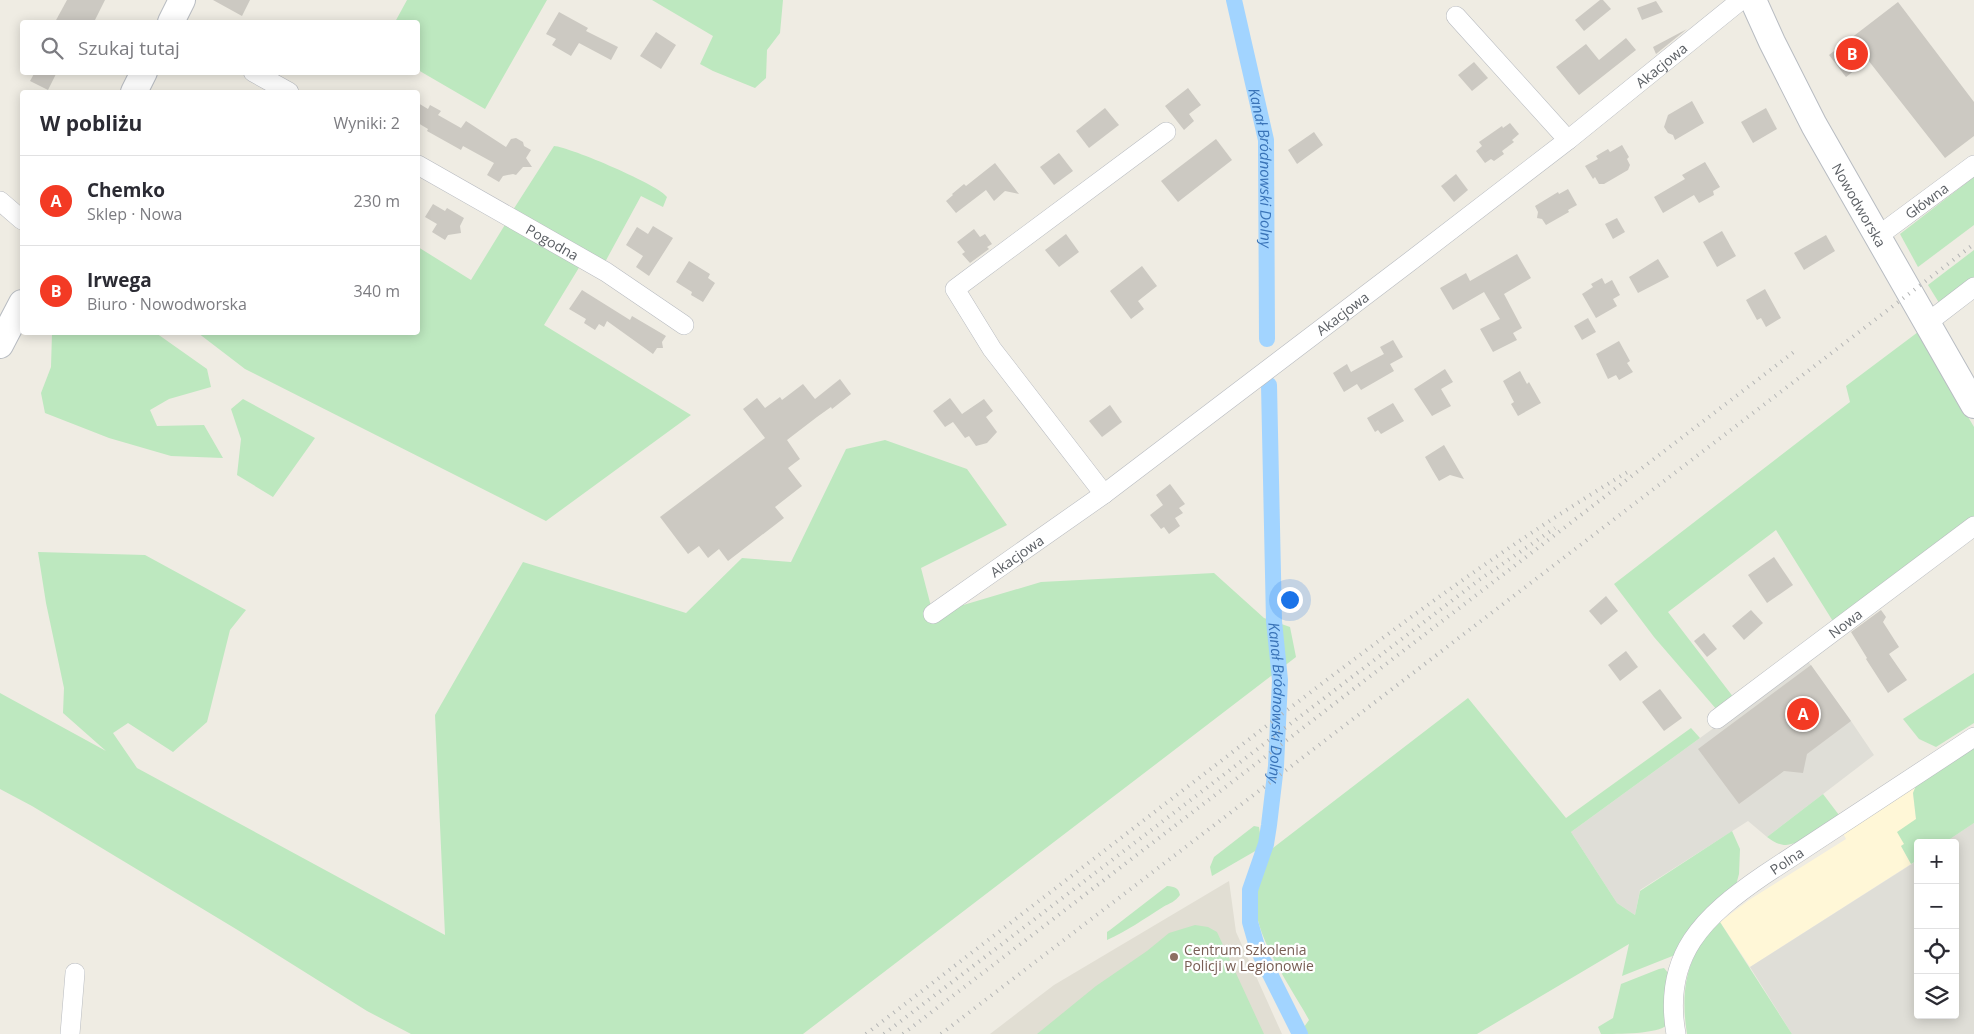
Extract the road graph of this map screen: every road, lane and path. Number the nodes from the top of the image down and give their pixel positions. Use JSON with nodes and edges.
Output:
{"nodes":[{"id":1,"x":182,"y":0,"type":"edge"},
{"id":2,"x":1741,"y":0,"type":"edge"},
{"id":3,"x":1753,"y":0,"type":"edge"},
{"id":4,"x":1456,"y":16,"type":"dead end"},
{"id":5,"x":172,"y":20,"type":"edge"},
{"id":6,"x":142,"y":75,"type":"edge"},
{"id":7,"x":258,"y":75,"type":"edge"},
{"id":8,"x":135,"y":90,"type":"edge"},
{"id":9,"x":285,"y":90,"type":"edge"},
{"id":10,"x":1166,"y":132,"type":"dead end"},
{"id":11,"x":1568,"y":140,"type":"junction"},
{"id":12,"x":1974,"y":165,"type":"edge"},
{"id":13,"x":420,"y":166,"type":"edge"},
{"id":14,"x":0,"y":201,"type":"edge"},
{"id":15,"x":20,"y":218,"type":"edge"},
{"id":16,"x":1878,"y":236,"type":"junction"},
{"id":17,"x":1974,"y":287,"type":"edge"},
{"id":18,"x":20,"y":307,"type":"edge"},
{"id":19,"x":1927,"y":323,"type":"junction"},
{"id":20,"x":684,"y":325,"type":"dead end"},
{"id":21,"x":0,"y":345,"type":"edge"},
{"id":22,"x":1974,"y":405,"type":"edge"},
{"id":23,"x":1104,"y":494,"type":"junction"},
{"id":24,"x":1974,"y":526,"type":"edge"},
{"id":25,"x":933,"y":614,"type":"dead end"},
{"id":26,"x":1717,"y":719,"type":"dead end"},
{"id":27,"x":1974,"y":737,"type":"edge"},
{"id":28,"x":75,"y":973,"type":"dead end"},
{"id":29,"x":70,"y":1034,"type":"edge"},
{"id":30,"x":1676,"y":1034,"type":"edge"}],
"edges":[{"from":1,"to":5,"type":"main road"},
{"from":2,"to":11,"type":"street","name":"Akacjowa"},
{"from":3,"to":16,"type":"main road","name":"Nowodworska"},
{"from":4,"to":11,"type":"street"},
{"from":6,"to":8,"type":"main road"},
{"from":7,"to":9,"type":"street"},
{"from":10,"to":23,"type":"street"},
{"from":11,"to":23,"type":"street","name":"Akacjowa"},
{"from":12,"to":16,"type":"street","name":"Główna"},
{"from":13,"to":20,"type":"street","name":"Pogodna"},
{"from":14,"to":15,"type":"street"},
{"from":16,"to":19,"type":"main road","name":"Nowodworska"},
{"from":17,"to":19,"type":"street"},
{"from":18,"to":21,"type":"main road"},
{"from":19,"to":22,"type":"main road","name":"Nowodworska"},
{"from":23,"to":25,"type":"street","name":"Akacjowa"},
{"from":24,"to":26,"type":"street","name":"Nowa"},
{"from":27,"to":30,"type":"street","name":"Polna"},
{"from":28,"to":29,"type":"street"}]}
